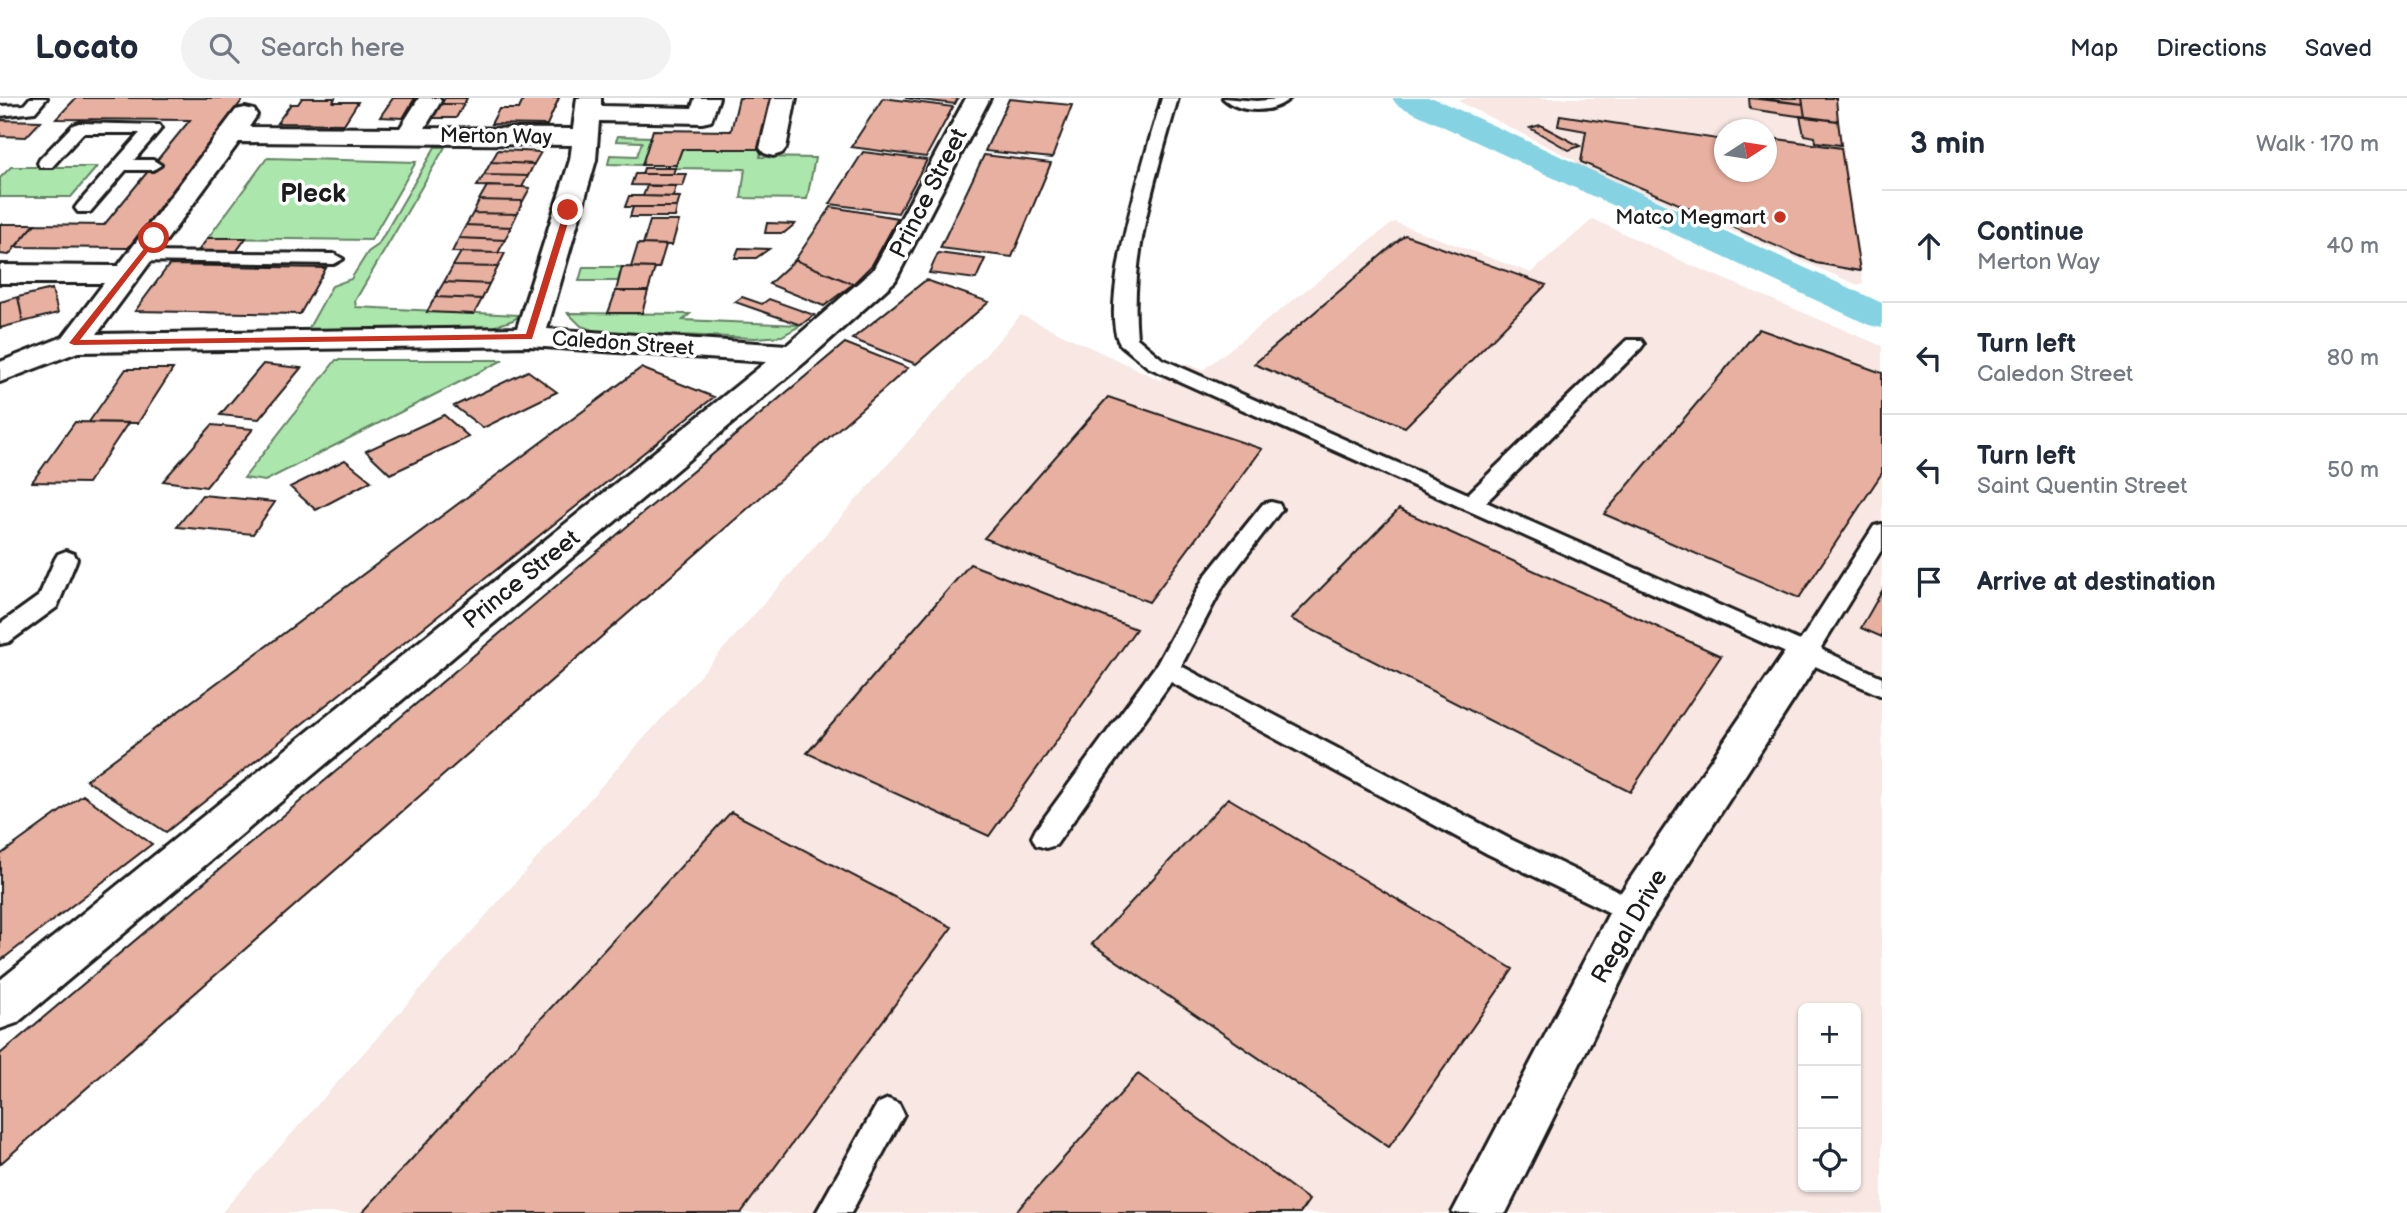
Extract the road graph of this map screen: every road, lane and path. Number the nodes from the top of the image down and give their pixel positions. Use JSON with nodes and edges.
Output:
{"nodes":[{"id":1,"x":39,"y":98,"type":"edge"},
{"id":2,"x":708,"y":98,"type":"edge"},
{"id":3,"x":784,"y":98,"type":"edge"},
{"id":4,"x":978,"y":98,"type":"edge"},
{"id":5,"x":1170,"y":98,"type":"edge"},
{"id":6,"x":1231,"y":98,"type":"edge"},
{"id":7,"x":1282,"y":98,"type":"edge"},
{"id":8,"x":429,"y":101,"type":"dead end"},
{"id":9,"x":0,"y":111,"type":"edge"},
{"id":10,"x":587,"y":116,"type":"edge"},
{"id":11,"x":407,"y":136,"type":"junction"},
{"id":12,"x":773,"y":148,"type":"dead end"},
{"id":13,"x":46,"y":163,"type":"dead end"},
{"id":14,"x":121,"y":165,"type":"junction"},
{"id":15,"x":153,"y":165,"type":"dead end"},
{"id":16,"x":85,"y":208,"type":"dead end"},
{"id":17,"x":334,"y":259,"type":"dead end"},
{"id":18,"x":133,"y":266,"type":"junction"},
{"id":19,"x":0,"y":274,"type":"edge"},
{"id":20,"x":529,"y":337,"type":"junction"},
{"id":21,"x":74,"y":343,"type":"junction"},
{"id":22,"x":1634,"y":344,"type":"dead end"},
{"id":23,"x":794,"y":355,"type":"junction"},
{"id":24,"x":0,"y":373,"type":"edge"},
{"id":25,"x":1472,"y":503,"type":"junction"},
{"id":26,"x":1271,"y":509,"type":"dead end"},
{"id":27,"x":1882,"y":531,"type":"edge"},
{"id":28,"x":66,"y":559,"type":"dead end"},
{"id":29,"x":0,"y":636,"type":"edge"},
{"id":30,"x":1805,"y":653,"type":"junction"},
{"id":31,"x":1167,"y":669,"type":"junction"},
{"id":32,"x":1882,"y":687,"type":"edge"},
{"id":33,"x":1046,"y":837,"type":"dead end"},
{"id":34,"x":1633,"y":911,"type":"junction"},
{"id":35,"x":0,"y":1008,"type":"edge"},
{"id":36,"x":888,"y":1114,"type":"dead end"},
{"id":37,"x":833,"y":1213,"type":"edge"},
{"id":38,"x":1478,"y":1213,"type":"edge"}],
"edges":[{"from":1,"to":9,"type":"lane"},
{"from":2,"to":10,"type":"street","name":"Merton Way"},
{"from":3,"to":12,"type":"street"},
{"from":4,"to":23,"type":"street","name":"Prince Street"},
{"from":5,"to":25,"type":"lane"},
{"from":6,"to":7,"type":"lane"},
{"from":8,"to":11,"type":"street","name":"Merton Way"},
{"from":10,"to":11,"type":"street","name":"Merton Way"},
{"from":10,"to":20,"type":"street"},
{"from":11,"to":18,"type":"street","name":"Merton Way"},
{"from":13,"to":14,"type":"lane"},
{"from":14,"to":15,"type":"lane"},
{"from":14,"to":16,"type":"lane"},
{"from":17,"to":18,"type":"lane"},
{"from":18,"to":19,"type":"street"},
{"from":18,"to":21,"type":"street","name":"Merton Way"},
{"from":20,"to":21,"type":"street","name":"Caledon Street"},
{"from":20,"to":23,"type":"street","name":"Caledon Street"},
{"from":21,"to":24,"type":"street"},
{"from":22,"to":25,"type":"lane"},
{"from":23,"to":35,"type":"street","name":"Prince Street"},
{"from":25,"to":30,"type":"lane"},
{"from":26,"to":31,"type":"lane"},
{"from":27,"to":30,"type":"lane"},
{"from":28,"to":29,"type":"lane"},
{"from":30,"to":32,"type":"lane"},
{"from":30,"to":34,"type":"street","name":"Regal Drive"},
{"from":31,"to":33,"type":"lane"},
{"from":31,"to":34,"type":"lane"},
{"from":34,"to":38,"type":"street","name":"Regal Drive"},
{"from":36,"to":37,"type":"lane"}]}
